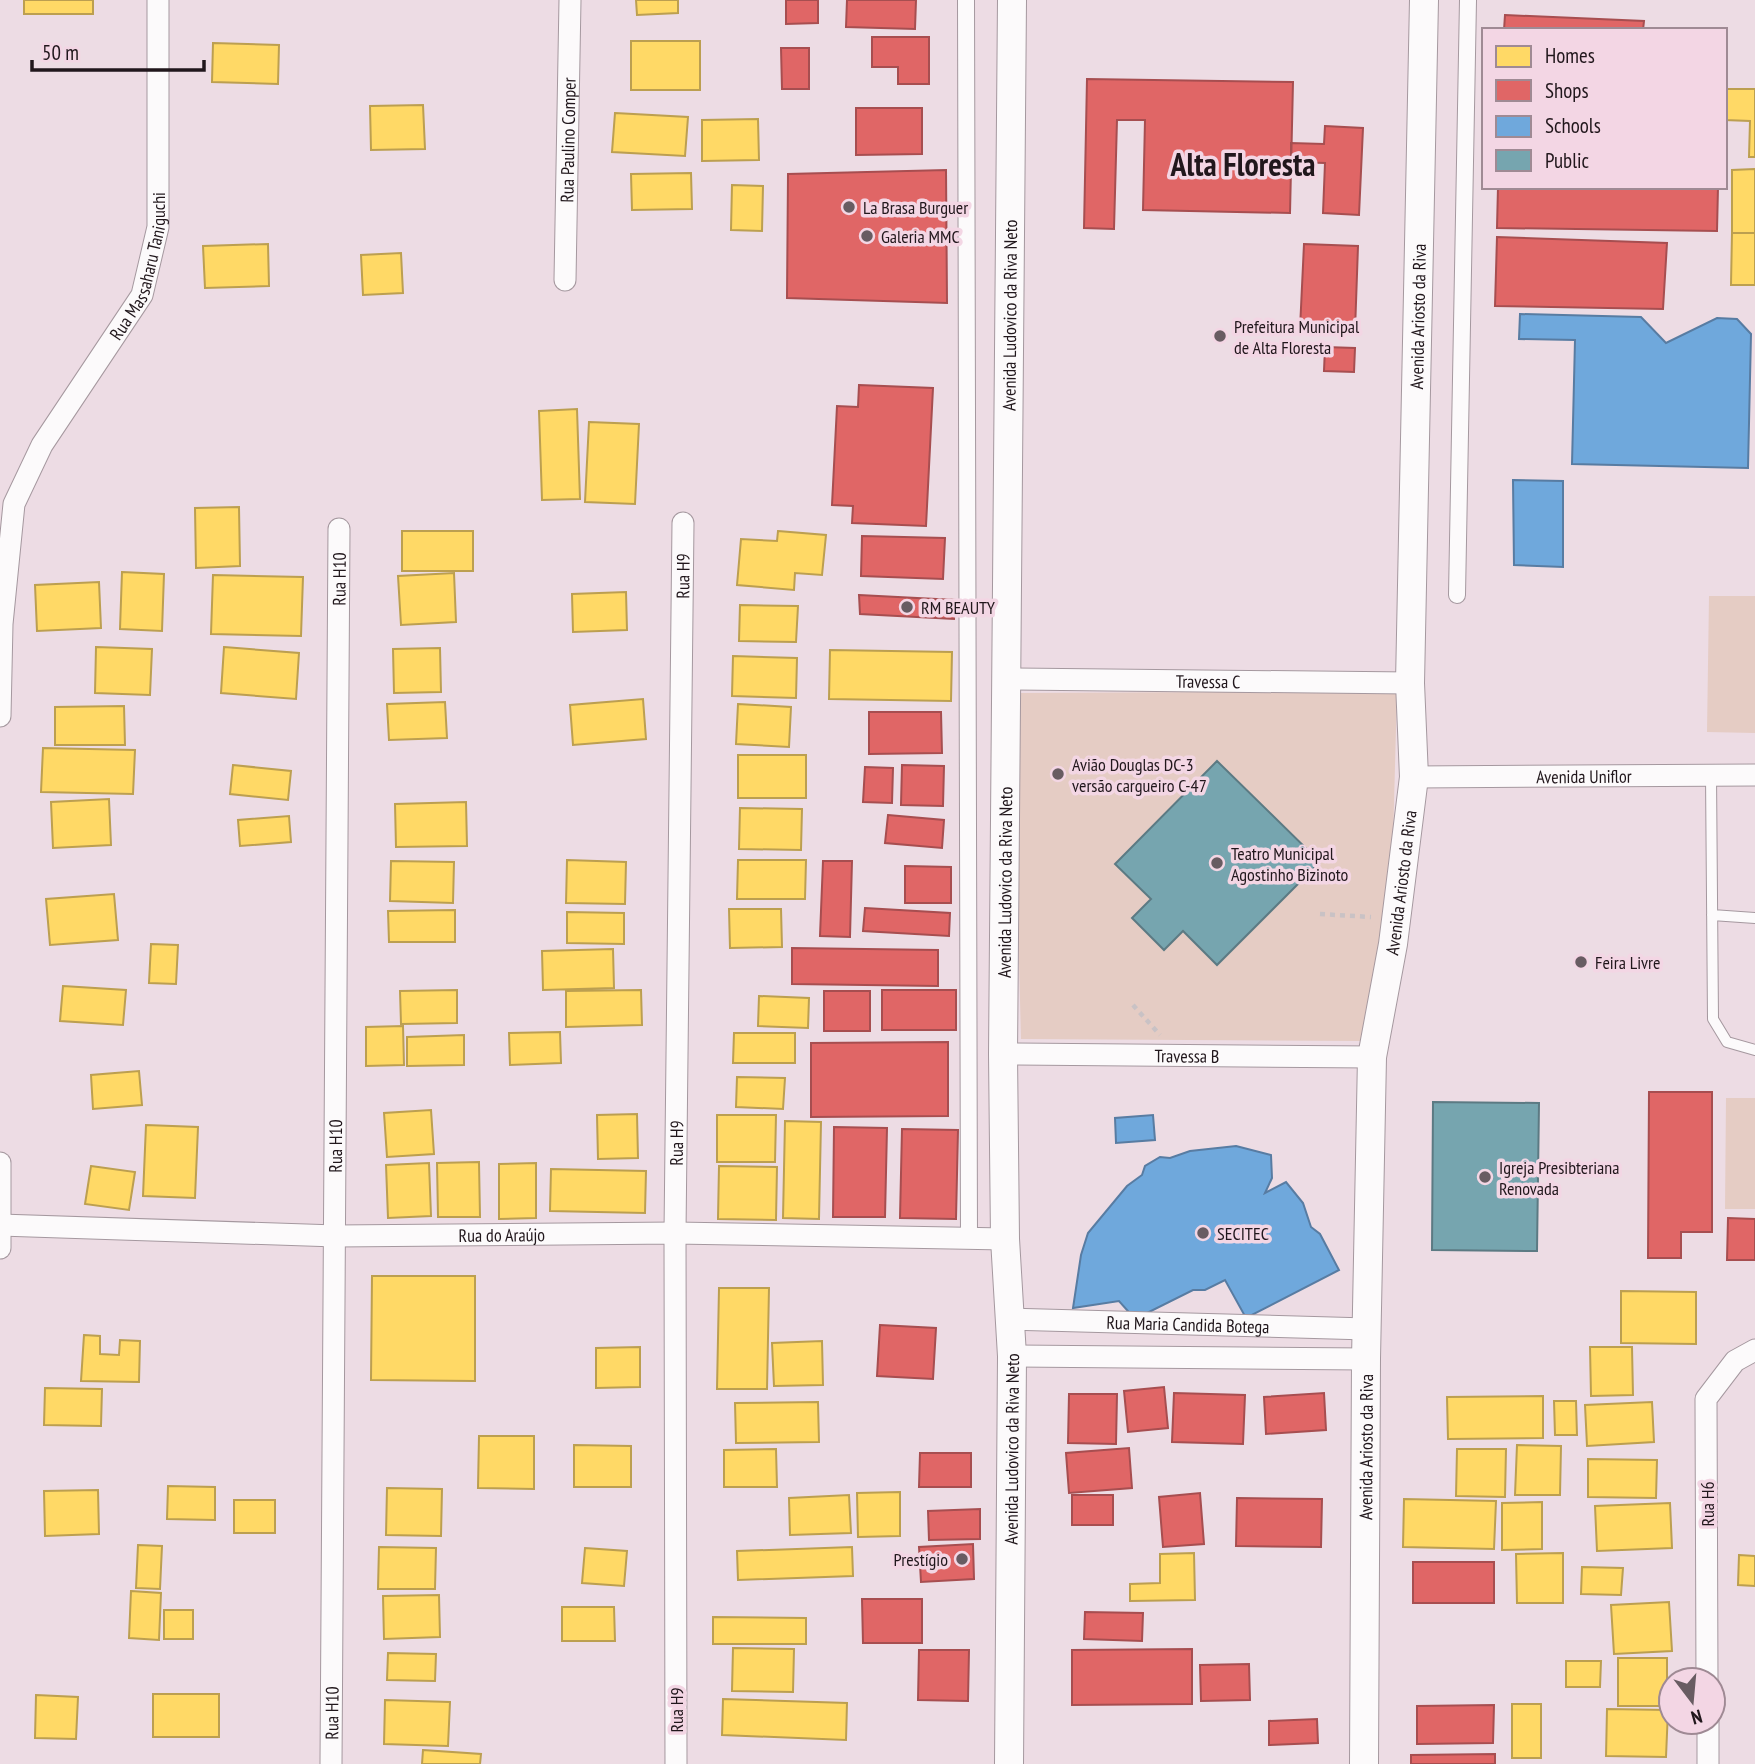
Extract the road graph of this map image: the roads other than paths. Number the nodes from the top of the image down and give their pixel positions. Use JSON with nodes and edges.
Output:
{"nodes":[{"id":1,"x":158,"y":0,"type":"edge"},
{"id":2,"x":570,"y":0,"type":"edge"},
{"id":3,"x":966,"y":0,"type":"edge"},
{"id":4,"x":1012,"y":0,"type":"edge"},
{"id":5,"x":1424,"y":0,"type":"edge"},
{"id":6,"x":1468,"y":0,"type":"edge"},
{"id":7,"x":565,"y":280,"type":"dead end"},
{"id":8,"x":682,"y":523,"type":"dead end"},
{"id":9,"x":339,"y":529,"type":"dead end"},
{"id":10,"x":1457,"y":595,"type":"dead end"},
{"id":11,"x":1005,"y":679,"type":"junction"},
{"id":12,"x":1409,"y":683,"type":"junction"},
{"id":13,"x":0,"y":716,"type":"edge"},
{"id":14,"x":1711,"y":775,"type":"junction"},
{"id":15,"x":1755,"y":775,"type":"edge"},
{"id":16,"x":1414,"y":777,"type":"junction"},
{"id":17,"x":1712,"y":915,"type":"junction"},
{"id":18,"x":1755,"y":918,"type":"edge"},
{"id":19,"x":1755,"y":1050,"type":"edge"},
{"id":20,"x":1003,"y":1054,"type":"junction"},
{"id":21,"x":1372,"y":1057,"type":"junction"},
{"id":22,"x":0,"y":1163,"type":"edge"},
{"id":23,"x":0,"y":1225,"type":"edge"},
{"id":24,"x":675,"y":1233,"type":"junction"},
{"id":25,"x":336,"y":1236,"type":"junction"},
{"id":26,"x":970,"y":1239,"type":"junction"},
{"id":27,"x":1004,"y":1239,"type":"junction"},
{"id":28,"x":0,"y":1248,"type":"edge"},
{"id":29,"x":1010,"y":1319,"type":"junction"},
{"id":30,"x":1209,"y":1324,"type":"junction"},
{"id":31,"x":1367,"y":1329,"type":"junction"},
{"id":32,"x":1755,"y":1350,"type":"edge"},
{"id":33,"x":1012,"y":1356,"type":"junction"},
{"id":34,"x":1207,"y":1358,"type":"junction"},
{"id":35,"x":1366,"y":1360,"type":"junction"},
{"id":36,"x":1707,"y":1666,"type":"edge"},
{"id":37,"x":1708,"y":1736,"type":"edge"},
{"id":38,"x":331,"y":1764,"type":"edge"},
{"id":39,"x":676,"y":1764,"type":"edge"},
{"id":40,"x":1009,"y":1764,"type":"edge"},
{"id":41,"x":1364,"y":1764,"type":"edge"},
{"id":42,"x":1708,"y":1764,"type":"edge"}],
"edges":[{"from":1,"to":13,"type":"street","name":"Rua Massaharu Taniguchi"},
{"from":2,"to":7,"type":"street","name":"Rua Paulino Comper"},
{"from":3,"to":26,"type":"street"},
{"from":4,"to":11,"type":"street","name":"Avenida Ludovico da Riva Neto"},
{"from":5,"to":12,"type":"street","name":"Avenida Ariosto da Riva"},
{"from":6,"to":10,"type":"street"},
{"from":8,"to":24,"type":"street","name":"Rua H9"},
{"from":9,"to":25,"type":"street","name":"Rua H10"},
{"from":11,"to":12,"type":"street","name":"Travessa C"},
{"from":11,"to":20,"type":"street","name":"Avenida Ludovico da Riva Neto"},
{"from":12,"to":16,"type":"street","name":"Avenida Ariosto da Riva"},
{"from":14,"to":15,"type":"street","name":"Avenida Uniflor"},
{"from":14,"to":16,"type":"street","name":"Avenida Uniflor"},
{"from":14,"to":17,"type":"lane"},
{"from":16,"to":21,"type":"street","name":"Avenida Ariosto da Riva"},
{"from":17,"to":18,"type":"lane"},
{"from":17,"to":19,"type":"lane"},
{"from":20,"to":21,"type":"street","name":"Travessa B"},
{"from":20,"to":27,"type":"street","name":"Avenida Ludovico da Riva Neto"},
{"from":21,"to":31,"type":"street","name":"Avenida Ariosto da Riva"},
{"from":22,"to":23,"type":"street"},
{"from":23,"to":25,"type":"street","name":"Rua do Araújo"},
{"from":23,"to":28,"type":"street"},
{"from":24,"to":25,"type":"street","name":"Rua do Araújo"},
{"from":24,"to":26,"type":"street","name":"Rua do Araújo"},
{"from":24,"to":39,"type":"street","name":"Rua H9"},
{"from":25,"to":38,"type":"street","name":"Rua H10"},
{"from":26,"to":27,"type":"street","name":"Rua do Araújo"},
{"from":27,"to":29,"type":"street","name":"Avenida Ludovico da Riva Neto"},
{"from":29,"to":30,"type":"street","name":"Rua Maria Candida Botega"},
{"from":29,"to":33,"type":"street","name":"Avenida Ludovico da Riva Neto"},
{"from":30,"to":31,"type":"street","name":"Rua Maria Candida Botega"},
{"from":30,"to":34,"type":"street"},
{"from":31,"to":35,"type":"street","name":"Avenida Ariosto da Riva"},
{"from":32,"to":36,"type":"street","name":"Rua H6"},
{"from":33,"to":34,"type":"street","name":"Rua Maria Candida Botega"},
{"from":33,"to":40,"type":"street","name":"Avenida Ludovico da Riva Neto"},
{"from":34,"to":35,"type":"street","name":"Rua Maria Candida Botega"},
{"from":35,"to":41,"type":"street","name":"Avenida Ariosto da Riva"},
{"from":37,"to":42,"type":"street"}]}
